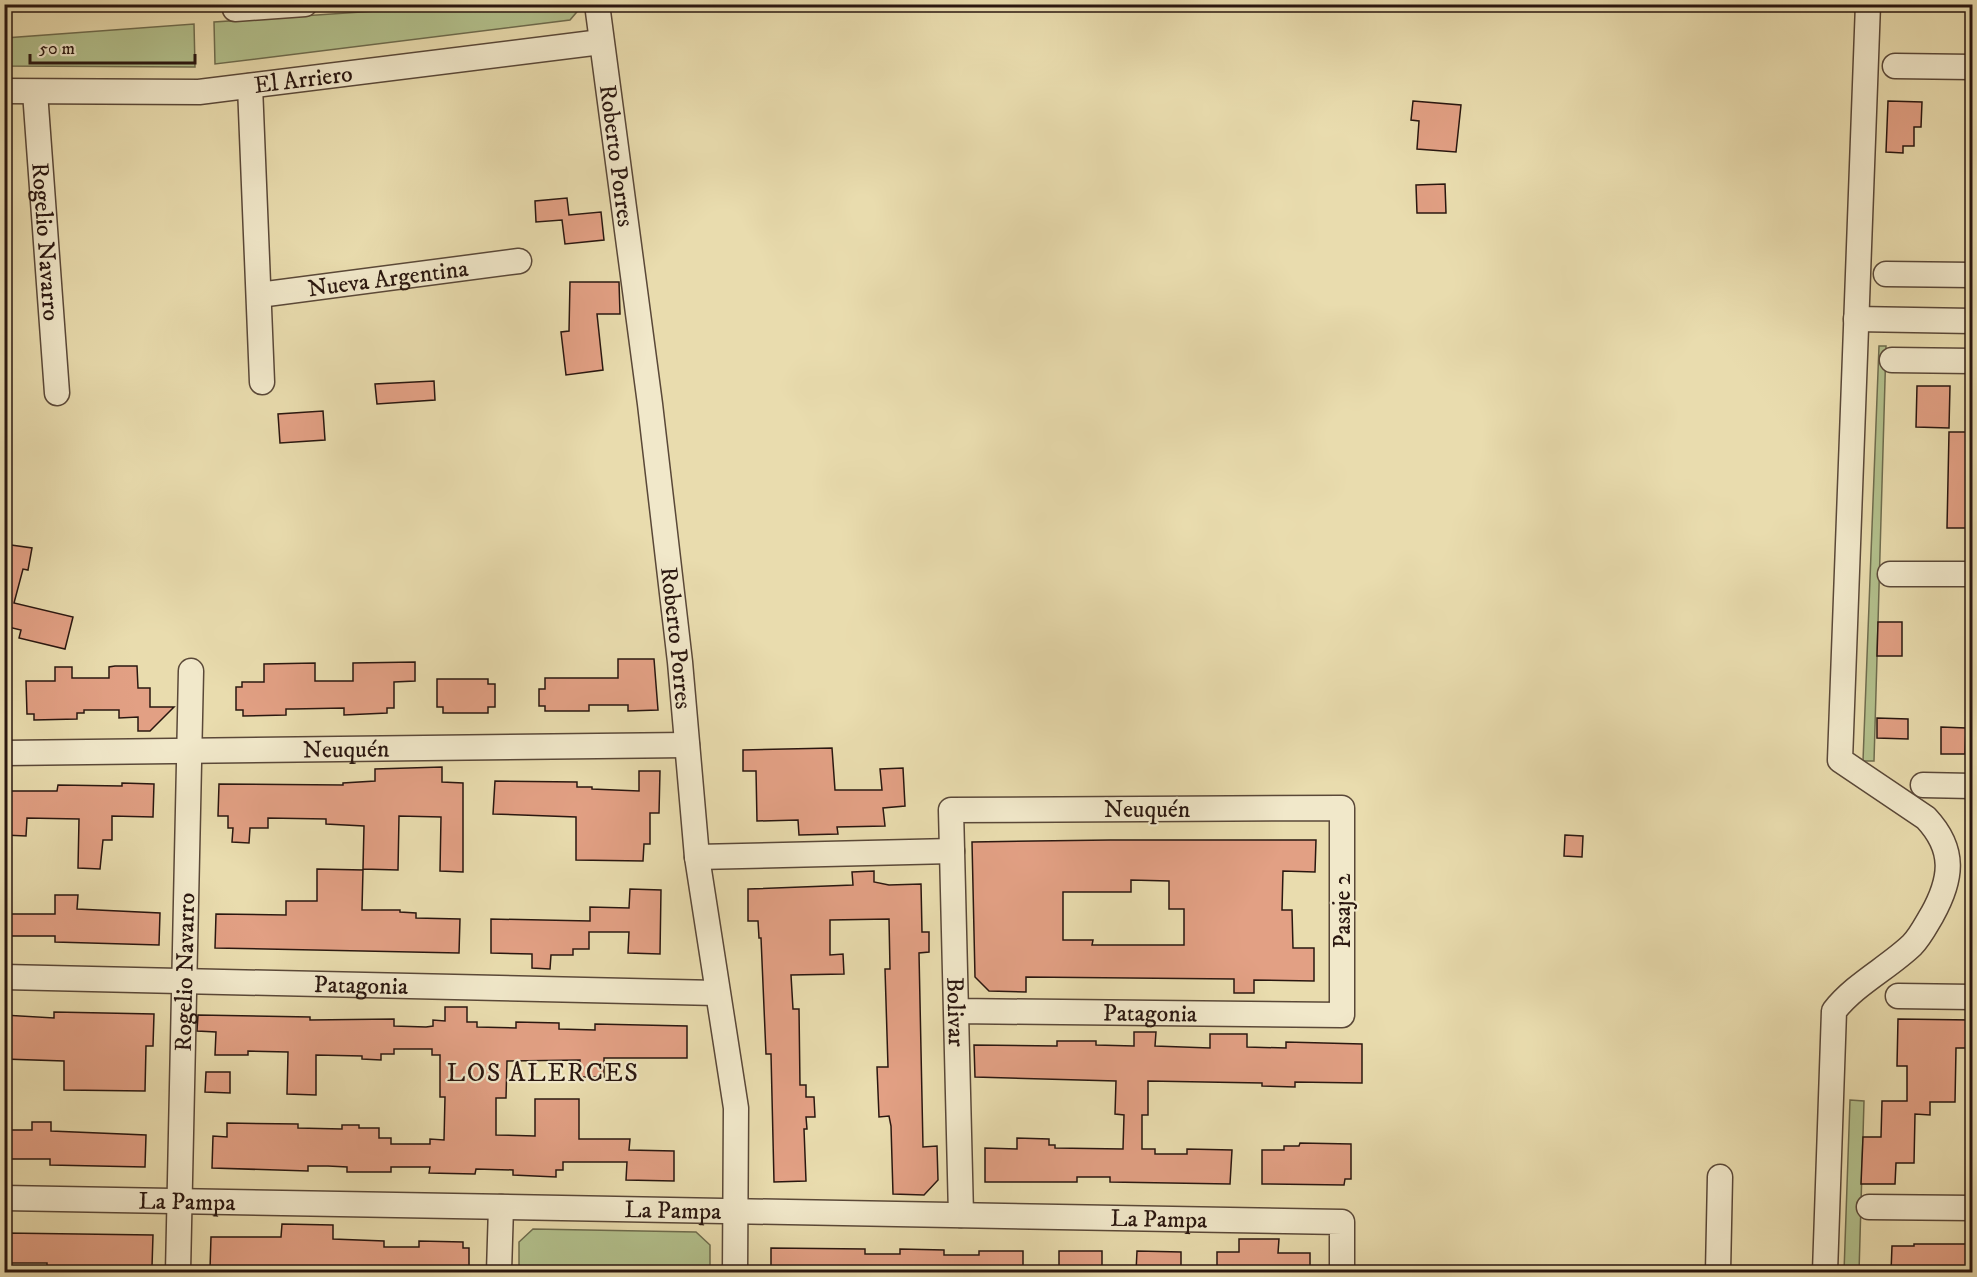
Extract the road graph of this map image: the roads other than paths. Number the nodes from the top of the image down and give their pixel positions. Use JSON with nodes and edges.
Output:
{"nodes":[{"id":1,"x":305,"y":4,"type":"edge"},
{"id":2,"x":597,"y":4,"type":"edge"},
{"id":3,"x":1868,"y":4,"type":"edge"},
{"id":4,"x":235,"y":9,"type":"dead end"},
{"id":5,"x":602,"y":42,"type":"junction"},
{"id":6,"x":1895,"y":66,"type":"dead end"},
{"id":7,"x":1972,"y":67,"type":"edge"},
{"id":8,"x":250,"y":86,"type":"junction"},
{"id":9,"x":4,"y":92,"type":"edge"},
{"id":10,"x":35,"y":92,"type":"junction"},
{"id":11,"x":519,"y":261,"type":"dead end"},
{"id":12,"x":1886,"y":274,"type":"dead end"},
{"id":13,"x":1972,"y":275,"type":"edge"},
{"id":14,"x":259,"y":295,"type":"junction"},
{"id":15,"x":1856,"y":320,"type":"junction"},
{"id":16,"x":1972,"y":321,"type":"edge"},
{"id":17,"x":1892,"y":360,"type":"dead end"},
{"id":18,"x":1972,"y":361,"type":"edge"},
{"id":19,"x":262,"y":382,"type":"dead end"},
{"id":20,"x":57,"y":393,"type":"dead end"},
{"id":21,"x":1890,"y":574,"type":"dead end"},
{"id":22,"x":1972,"y":574,"type":"edge"},
{"id":23,"x":192,"y":671,"type":"dead end"},
{"id":24,"x":687,"y":745,"type":"junction"},
{"id":25,"x":190,"y":750,"type":"junction"},
{"id":26,"x":4,"y":753,"type":"edge"},
{"id":27,"x":1923,"y":785,"type":"dead end"},
{"id":28,"x":1972,"y":786,"type":"edge"},
{"id":29,"x":1342,"y":807,"type":"joint"},
{"id":30,"x":951,"y":810,"type":"joint"},
{"id":31,"x":952,"y":851,"type":"junction"},
{"id":32,"x":697,"y":857,"type":"junction"},
{"id":33,"x":4,"y":977,"type":"edge"},
{"id":34,"x":185,"y":981,"type":"junction"},
{"id":35,"x":717,"y":993,"type":"junction"},
{"id":36,"x":1898,"y":996,"type":"dead end"},
{"id":37,"x":1972,"y":997,"type":"edge"},
{"id":38,"x":956,"y":1011,"type":"junction"},
{"id":39,"x":1342,"y":1015,"type":"joint"},
{"id":40,"x":1720,"y":1177,"type":"dead end"},
{"id":41,"x":4,"y":1197,"type":"edge"},
{"id":42,"x":180,"y":1201,"type":"junction"},
{"id":43,"x":501,"y":1207,"type":"junction"},
{"id":44,"x":1869,"y":1207,"type":"dead end"},
{"id":45,"x":1972,"y":1208,"type":"edge"},
{"id":46,"x":735,"y":1211,"type":"junction"},
{"id":47,"x":961,"y":1215,"type":"junction"},
{"id":48,"x":178,"y":1272,"type":"edge"},
{"id":49,"x":499,"y":1272,"type":"edge"},
{"id":50,"x":735,"y":1272,"type":"edge"},
{"id":51,"x":1342,"y":1272,"type":"edge"},
{"id":52,"x":1718,"y":1272,"type":"edge"},
{"id":53,"x":1825,"y":1272,"type":"edge"}],
"edges":[{"from":1,"to":4,"type":"street"},
{"from":2,"to":5,"type":"street","name":"Roberto Porres"},
{"from":3,"to":15,"type":"street"},
{"from":5,"to":8,"type":"street","name":"El Arriero"},
{"from":5,"to":24,"type":"street","name":"Roberto Porres"},
{"from":6,"to":7,"type":"street"},
{"from":8,"to":10,"type":"street","name":"El Arriero"},
{"from":8,"to":14,"type":"street"},
{"from":9,"to":10,"type":"street","name":"El Arriero"},
{"from":10,"to":20,"type":"street","name":"Rogelio Navarro"},
{"from":11,"to":14,"type":"street","name":"Nueva Argentina"},
{"from":12,"to":13,"type":"street"},
{"from":14,"to":19,"type":"street"},
{"from":15,"to":16,"type":"street"},
{"from":15,"to":53,"type":"street"},
{"from":17,"to":18,"type":"street"},
{"from":21,"to":22,"type":"street"},
{"from":23,"to":25,"type":"street","name":"Rogelio Navarro"},
{"from":24,"to":25,"type":"street","name":"Neuquén"},
{"from":24,"to":32,"type":"street","name":"Roberto Porres"},
{"from":25,"to":26,"type":"street","name":"Neuquén"},
{"from":25,"to":34,"type":"street","name":"Rogelio Navarro"},
{"from":27,"to":28,"type":"street"},
{"from":29,"to":30,"type":"street","name":"Neuquén"},
{"from":29,"to":39,"type":"street","name":"Pasaje 2"},
{"from":30,"to":31,"type":"street","name":"Bolivar"},
{"from":31,"to":32,"type":"street"},
{"from":31,"to":38,"type":"street","name":"Bolivar"},
{"from":32,"to":35,"type":"street","name":"Roberto Porres"},
{"from":33,"to":34,"type":"street","name":"Patagonia"},
{"from":34,"to":35,"type":"street","name":"Patagonia"},
{"from":34,"to":42,"type":"street","name":"Rogelio Navarro"},
{"from":35,"to":46,"type":"street","name":"Roberto Porres"},
{"from":36,"to":37,"type":"street"},
{"from":38,"to":39,"type":"street","name":"Patagonia"},
{"from":38,"to":47,"type":"street","name":"Bolivar"},
{"from":40,"to":52,"type":"street"},
{"from":41,"to":42,"type":"street","name":"La Pampa"},
{"from":42,"to":43,"type":"street","name":"La Pampa"},
{"from":42,"to":48,"type":"street","name":"Rogelio Navarro"},
{"from":43,"to":46,"type":"street","name":"La Pampa"},
{"from":43,"to":49,"type":"street"},
{"from":44,"to":45,"type":"street"},
{"from":46,"to":47,"type":"street","name":"La Pampa"},
{"from":46,"to":50,"type":"street","name":"Roberto Porres"},
{"from":47,"to":51,"type":"street","name":"La Pampa"}]}
